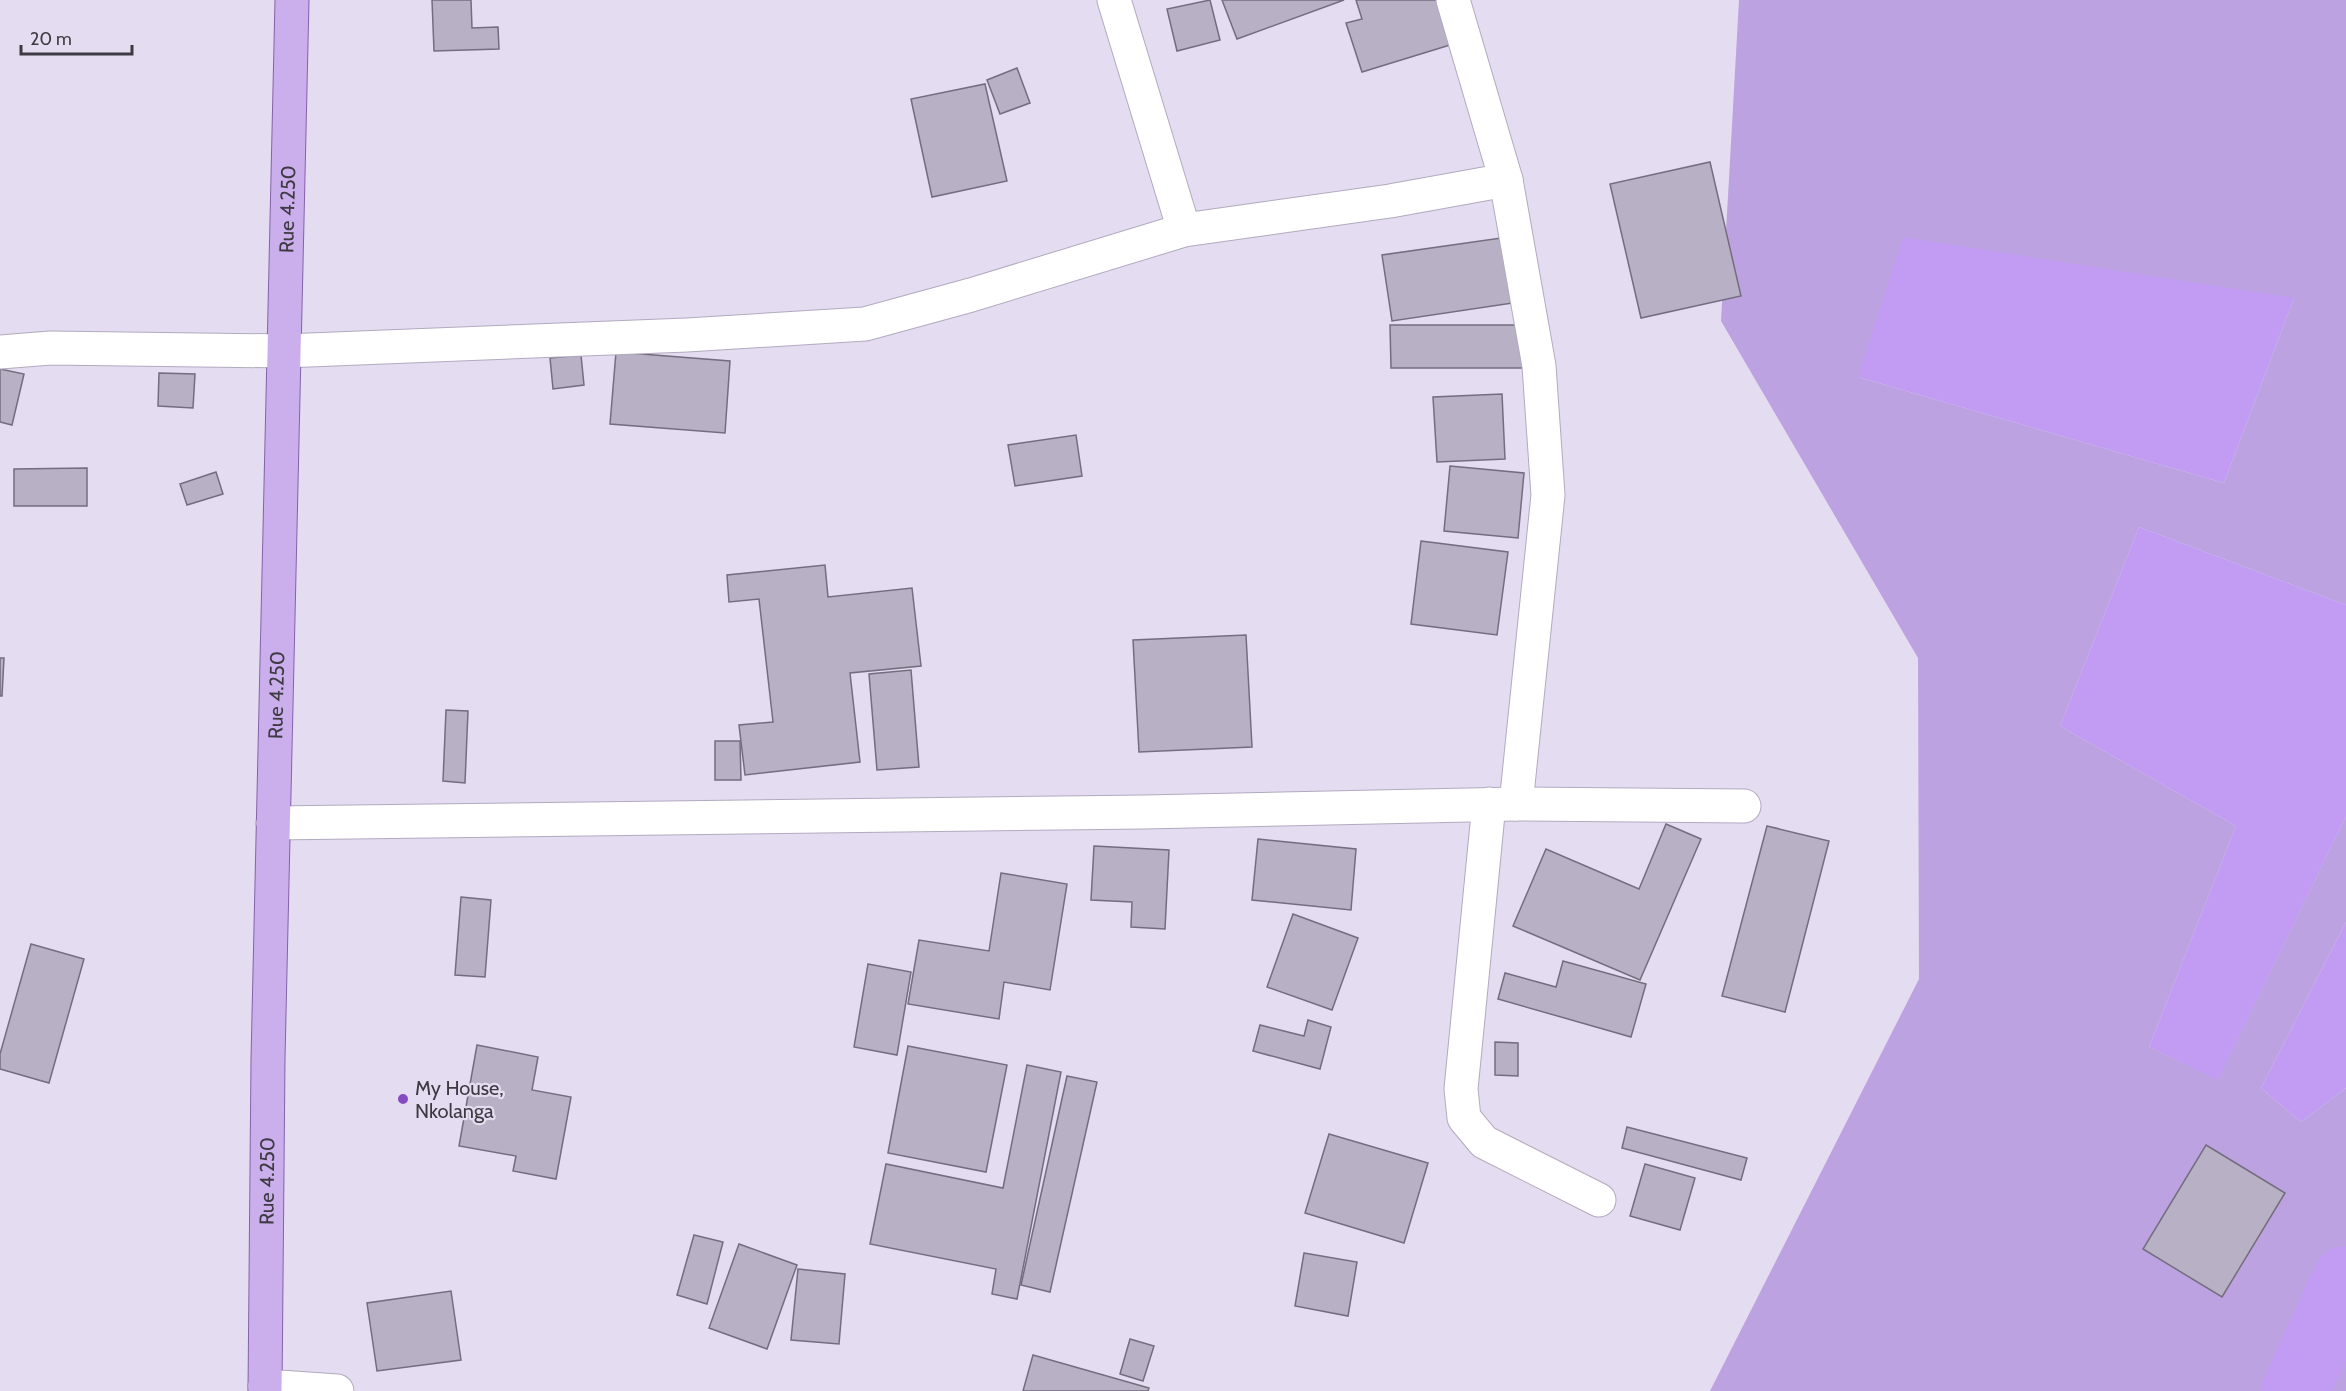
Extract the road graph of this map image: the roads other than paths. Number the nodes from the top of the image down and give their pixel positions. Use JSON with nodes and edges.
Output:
{"nodes":[{"id":1,"x":292,"y":0,"type":"edge"},
{"id":2,"x":1114,"y":0,"type":"edge"},
{"id":3,"x":1453,"y":0,"type":"edge"},
{"id":4,"x":1506,"y":180,"type":"junction"},
{"id":5,"x":1184,"y":230,"type":"junction"},
{"id":6,"x":284,"y":351,"type":"junction"},
{"id":7,"x":0,"y":352,"type":"edge"},
{"id":8,"x":1502,"y":804,"type":"junction"},
{"id":9,"x":1744,"y":806,"type":"dead end"},
{"id":10,"x":273,"y":823,"type":"junction"},
{"id":11,"x":1599,"y":1200,"type":"dead end"},
{"id":12,"x":265,"y":1388,"type":"edge"},
{"id":13,"x":337,"y":1391,"type":"edge"}],
"edges":[{"from":1,"to":6,"type":"main road","name":"Rue 4.250"},
{"from":2,"to":5,"type":"street"},
{"from":3,"to":4,"type":"street"},
{"from":4,"to":5,"type":"street"},
{"from":4,"to":8,"type":"street"},
{"from":5,"to":6,"type":"street"},
{"from":6,"to":7,"type":"street"},
{"from":6,"to":10,"type":"main road","name":"Rue 4.250"},
{"from":8,"to":9,"type":"street"},
{"from":8,"to":10,"type":"street"},
{"from":8,"to":11,"type":"street"},
{"from":10,"to":12,"type":"main road","name":"Rue 4.250"},
{"from":12,"to":13,"type":"street"}]}
